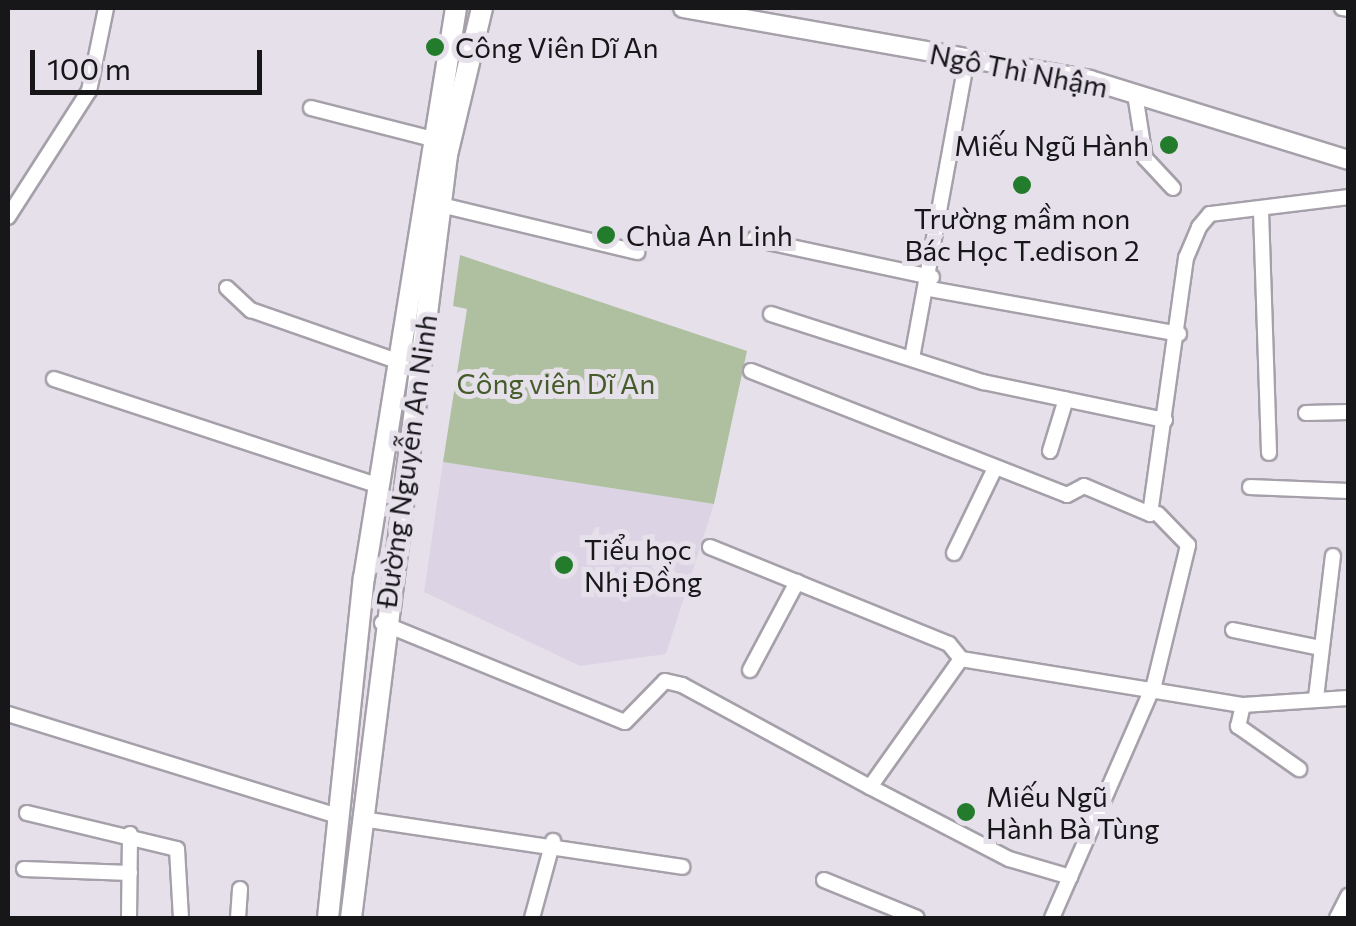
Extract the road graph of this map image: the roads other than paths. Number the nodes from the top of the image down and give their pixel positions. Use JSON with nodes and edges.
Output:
{"nodes":[{"id":1,"x":106,"y":8,"type":"edge"},
{"id":2,"x":456,"y":8,"type":"edge"},
{"id":3,"x":482,"y":8,"type":"edge"},
{"id":4,"x":684,"y":8,"type":"edge"},
{"id":5,"x":968,"y":58,"type":"junction"},
{"id":6,"x":1135,"y":94,"type":"junction"},
{"id":7,"x":311,"y":108,"type":"dead end"},
{"id":8,"x":429,"y":138,"type":"junction"},
{"id":9,"x":1348,"y":160,"type":"edge"},
{"id":10,"x":1174,"y":188,"type":"dead end"},
{"id":11,"x":1348,"y":197,"type":"edge"},
{"id":12,"x":418,"y":201,"type":"junction"},
{"id":13,"x":441,"y":205,"type":"junction"},
{"id":14,"x":1261,"y":211,"type":"junction"},
{"id":15,"x":8,"y":217,"type":"edge"},
{"id":16,"x":754,"y":239,"type":"dead end"},
{"id":17,"x":637,"y":252,"type":"dead end"},
{"id":18,"x":931,"y":283,"type":"junction"},
{"id":19,"x":227,"y":288,"type":"dead end"},
{"id":20,"x":770,"y":314,"type":"dead end"},
{"id":21,"x":1179,"y":334,"type":"junction"},
{"id":22,"x":912,"y":358,"type":"junction"},
{"id":23,"x":397,"y":361,"type":"junction"},
{"id":24,"x":752,"y":372,"type":"dead end"},
{"id":25,"x":54,"y":378,"type":"dead end"},
{"id":26,"x":1066,"y":399,"type":"junction"},
{"id":27,"x":1348,"y":412,"type":"edge"},
{"id":28,"x":1306,"y":413,"type":"dead end"},
{"id":29,"x":1166,"y":420,"type":"junction"},
{"id":30,"x":1050,"y":452,"type":"dead end"},
{"id":31,"x":1268,"y":452,"type":"dead end"},
{"id":32,"x":995,"y":468,"type":"junction"},
{"id":33,"x":379,"y":486,"type":"junction"},
{"id":34,"x":1250,"y":486,"type":"dead end"},
{"id":35,"x":1348,"y":491,"type":"edge"},
{"id":36,"x":1158,"y":514,"type":"dead end"},
{"id":37,"x":710,"y":547,"type":"dead end"},
{"id":38,"x":954,"y":552,"type":"dead end"},
{"id":39,"x":1333,"y":556,"type":"dead end"},
{"id":40,"x":797,"y":582,"type":"junction"},
{"id":41,"x":358,"y":620,"type":"junction"},
{"id":42,"x":382,"y":623,"type":"junction"},
{"id":43,"x":1233,"y":630,"type":"dead end"},
{"id":44,"x":1321,"y":648,"type":"junction"},
{"id":45,"x":961,"y":658,"type":"junction"},
{"id":46,"x":750,"y":670,"type":"dead end"},
{"id":47,"x":1154,"y":685,"type":"junction"},
{"id":48,"x":1316,"y":698,"type":"junction"},
{"id":49,"x":1348,"y":698,"type":"edge"},
{"id":50,"x":1243,"y":705,"type":"junction"},
{"id":51,"x":8,"y":714,"type":"edge"},
{"id":52,"x":1299,"y":769,"type":"dead end"},
{"id":53,"x":870,"y":787,"type":"junction"},
{"id":54,"x":27,"y":813,"type":"dead end"},
{"id":55,"x":338,"y":816,"type":"junction"},
{"id":56,"x":362,"y":819,"type":"junction"},
{"id":57,"x":130,"y":834,"type":"junction"},
{"id":58,"x":553,"y":841,"type":"junction"},
{"id":59,"x":682,"y":867,"type":"dead end"},
{"id":60,"x":24,"y":869,"type":"dead end"},
{"id":61,"x":130,"y":873,"type":"junction"},
{"id":62,"x":1070,"y":877,"type":"junction"},
{"id":63,"x":824,"y":880,"type":"dead end"},
{"id":64,"x":240,"y":890,"type":"dead end"},
{"id":65,"x":1348,"y":896,"type":"edge"},
{"id":66,"x":129,"y":918,"type":"edge"},
{"id":67,"x":181,"y":918,"type":"edge"},
{"id":68,"x":238,"y":918,"type":"edge"},
{"id":69,"x":328,"y":918,"type":"edge"},
{"id":70,"x":351,"y":918,"type":"edge"},
{"id":71,"x":532,"y":918,"type":"edge"},
{"id":72,"x":917,"y":918,"type":"edge"},
{"id":73,"x":1052,"y":918,"type":"edge"},
{"id":74,"x":1338,"y":918,"type":"edge"}],
"edges":[{"from":1,"to":15,"type":"street"},
{"from":2,"to":8,"type":"main road","name":"Đường Nguyễn An Ninh"},
{"from":3,"to":13,"type":"main road","name":"Đường Nguyễn An Ninh"},
{"from":4,"to":5,"type":"street","name":"Ngô Thì Nhậm"},
{"from":5,"to":6,"type":"street","name":"Ngô Thì Nhậm"},
{"from":5,"to":18,"type":"street"},
{"from":6,"to":9,"type":"street","name":"Ngô Thì Nhậm"},
{"from":6,"to":10,"type":"street"},
{"from":7,"to":8,"type":"street"},
{"from":8,"to":12,"type":"main road","name":"Đường Nguyễn An Ninh"},
{"from":11,"to":14,"type":"street"},
{"from":12,"to":13,"type":"main road"},
{"from":12,"to":23,"type":"main road","name":"Đường Nguyễn An Ninh"},
{"from":13,"to":17,"type":"street"},
{"from":13,"to":42,"type":"main road","name":"Đường Nguyễn An Ninh"},
{"from":14,"to":21,"type":"street"},
{"from":14,"to":31,"type":"street"},
{"from":16,"to":18,"type":"street"},
{"from":18,"to":21,"type":"street"},
{"from":18,"to":22,"type":"street"},
{"from":19,"to":23,"type":"street"},
{"from":20,"to":22,"type":"street"},
{"from":21,"to":29,"type":"street"},
{"from":22,"to":26,"type":"street"},
{"from":23,"to":33,"type":"main road","name":"Đường Nguyễn An Ninh"},
{"from":24,"to":32,"type":"street"},
{"from":25,"to":33,"type":"street"},
{"from":26,"to":29,"type":"street"},
{"from":26,"to":30,"type":"street"},
{"from":27,"to":28,"type":"street"},
{"from":29,"to":32,"type":"street"},
{"from":32,"to":38,"type":"street"},
{"from":33,"to":41,"type":"main road","name":"Đường Nguyễn An Ninh"},
{"from":34,"to":35,"type":"street"},
{"from":36,"to":47,"type":"street"},
{"from":37,"to":40,"type":"street"},
{"from":39,"to":44,"type":"street"},
{"from":40,"to":45,"type":"street"},
{"from":40,"to":46,"type":"street"},
{"from":41,"to":42,"type":"main road"},
{"from":41,"to":55,"type":"main road","name":"Đường Nguyễn An Ninh"},
{"from":42,"to":53,"type":"street"},
{"from":42,"to":56,"type":"main road","name":"Đường Nguyễn An Ninh"},
{"from":43,"to":44,"type":"street"},
{"from":44,"to":48,"type":"street"},
{"from":45,"to":47,"type":"street"},
{"from":45,"to":53,"type":"street"},
{"from":47,"to":50,"type":"street"},
{"from":47,"to":62,"type":"street"},
{"from":48,"to":49,"type":"street"},
{"from":48,"to":50,"type":"street"},
{"from":50,"to":52,"type":"street"},
{"from":51,"to":55,"type":"street"},
{"from":53,"to":62,"type":"street"},
{"from":54,"to":57,"type":"street"},
{"from":55,"to":69,"type":"main road","name":"Đường Nguyễn An Ninh"},
{"from":56,"to":58,"type":"street"},
{"from":56,"to":70,"type":"main road","name":"Đường Nguyễn An Ninh"},
{"from":57,"to":61,"type":"street"},
{"from":57,"to":67,"type":"street"},
{"from":58,"to":59,"type":"street"},
{"from":58,"to":71,"type":"street"},
{"from":60,"to":61,"type":"street"},
{"from":61,"to":66,"type":"street"},
{"from":62,"to":73,"type":"street"},
{"from":63,"to":72,"type":"street"},
{"from":64,"to":68,"type":"street"},
{"from":65,"to":74,"type":"street"}]}
